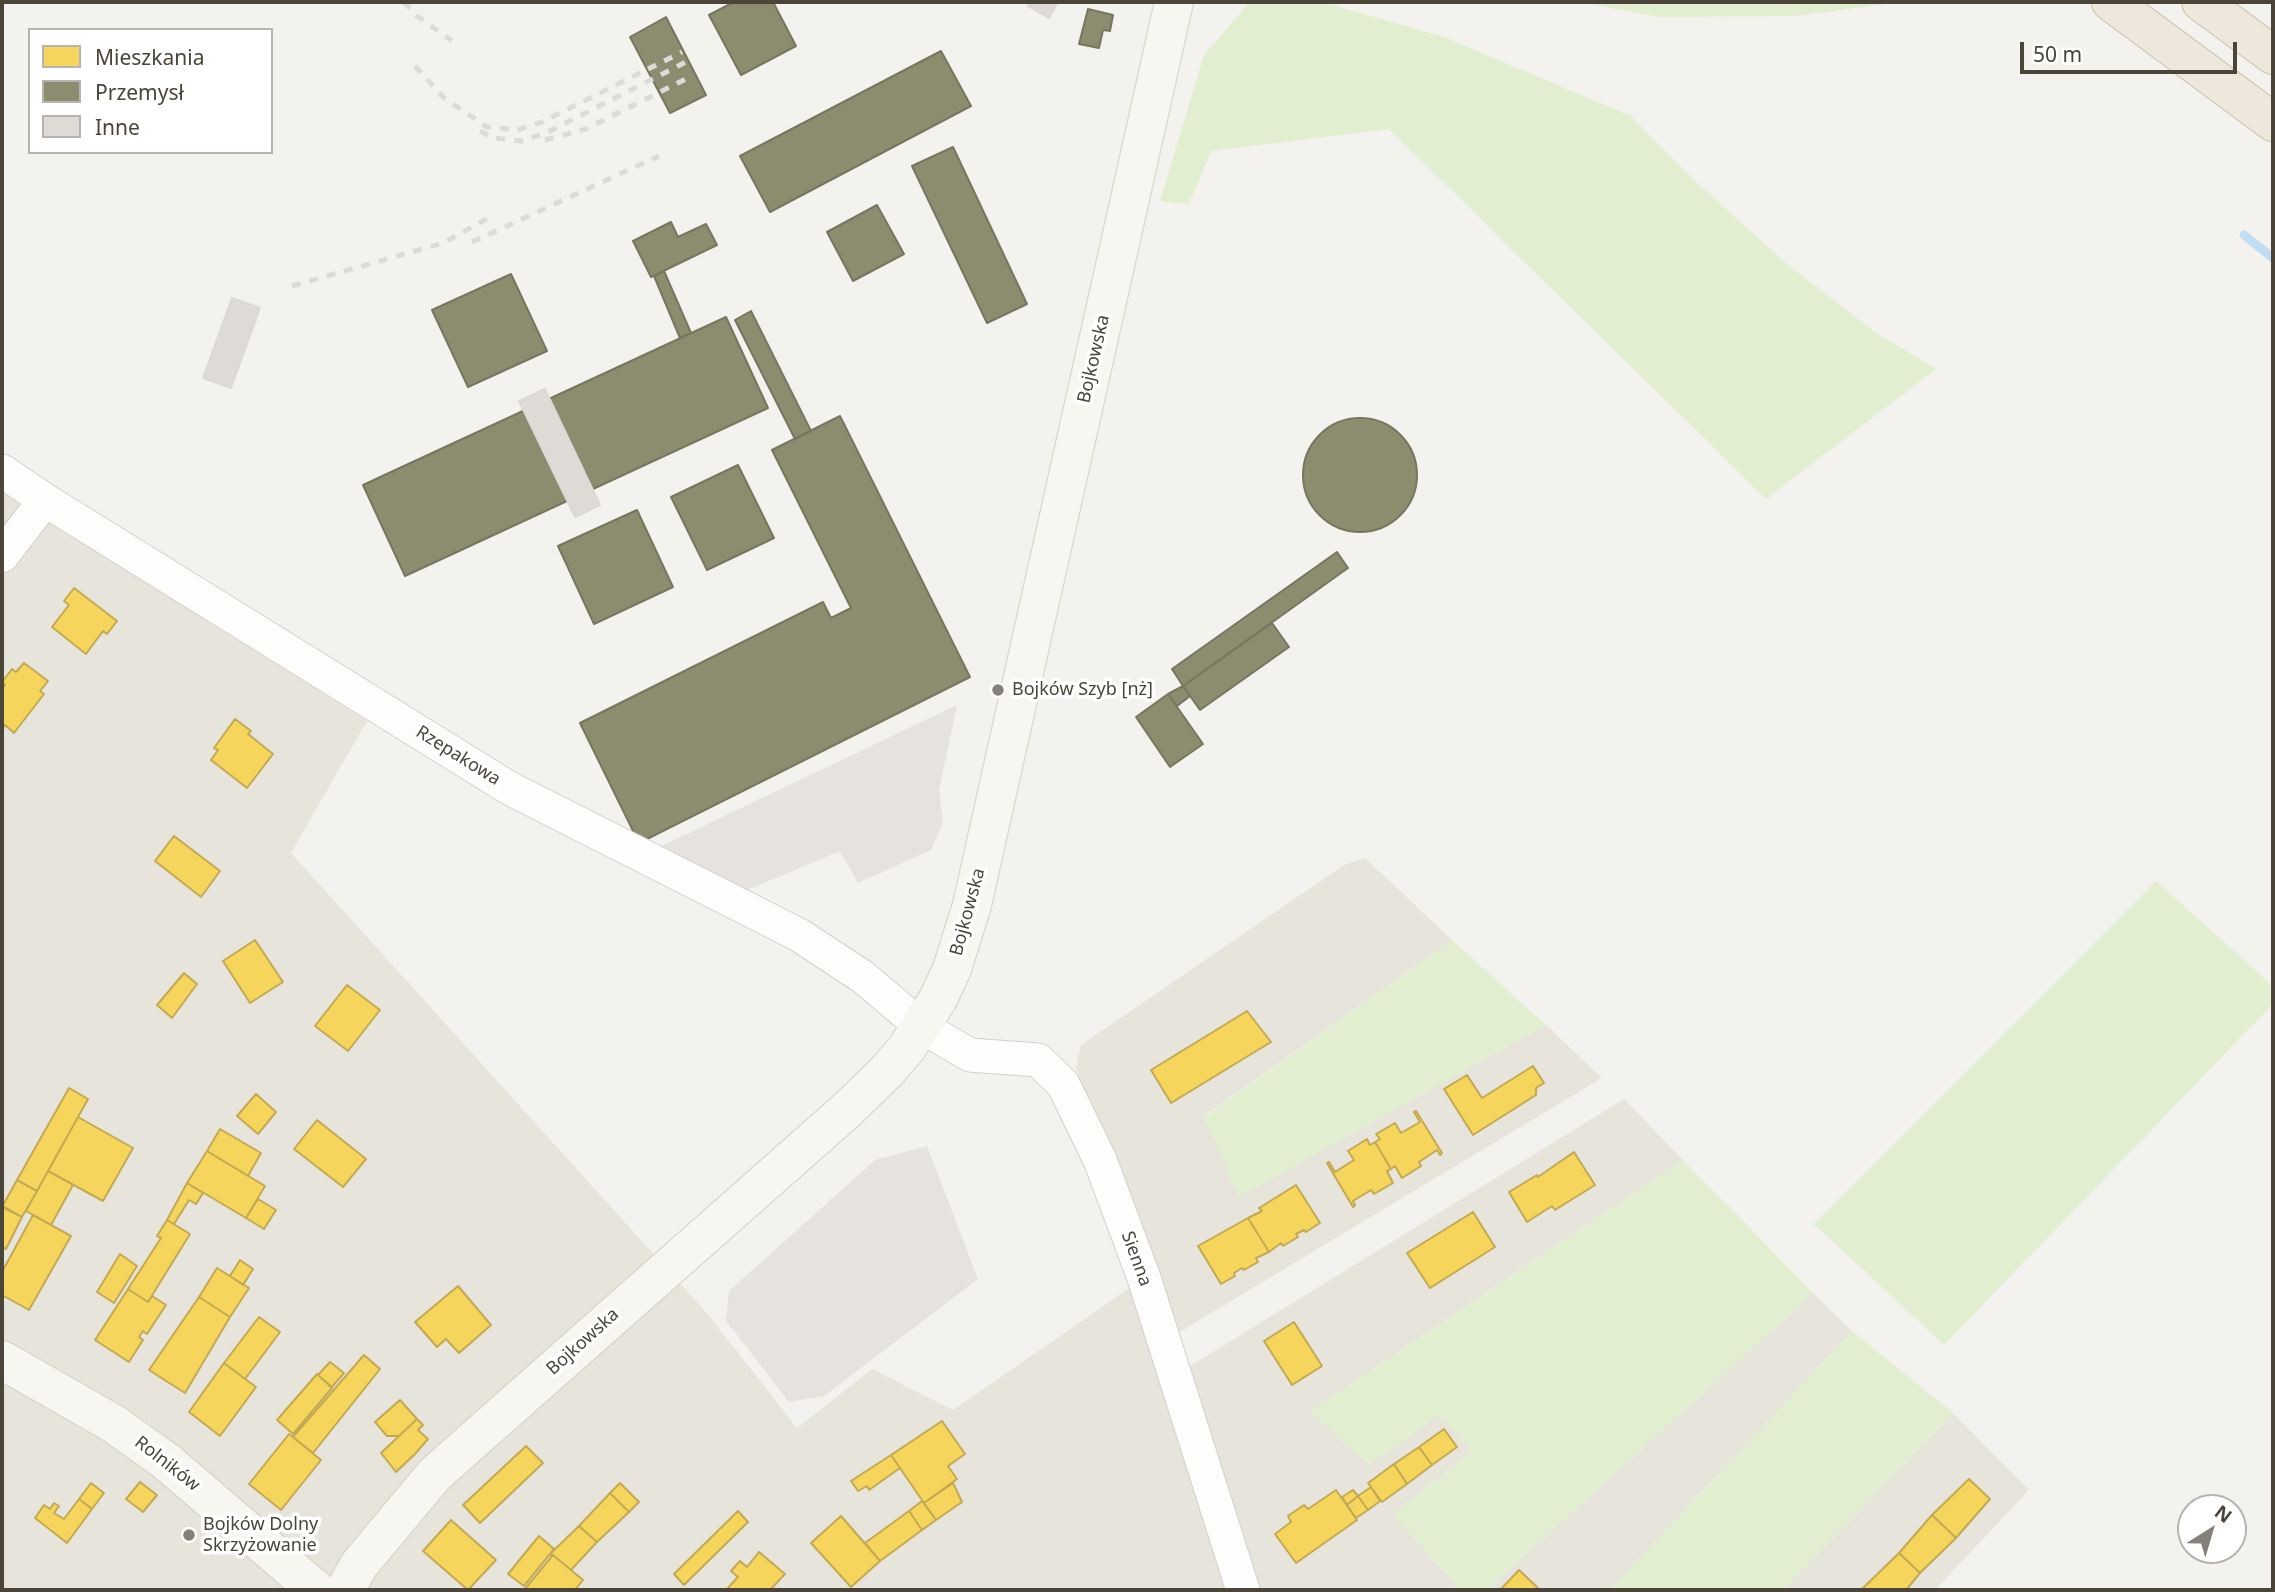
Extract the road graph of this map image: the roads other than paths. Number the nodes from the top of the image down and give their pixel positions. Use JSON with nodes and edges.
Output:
{"nodes":[{"id":1,"x":1174,"y":2,"type":"edge"},
{"id":2,"x":2111,"y":2,"type":"edge"},
{"id":3,"x":2201,"y":2,"type":"edge"},
{"id":4,"x":2273,"y":55,"type":"edge"},
{"id":5,"x":2272,"y":121,"type":"edge"},
{"id":6,"x":2,"y":471,"type":"edge"},
{"id":7,"x":45,"y":500,"type":"junction"},
{"id":8,"x":2,"y":556,"type":"edge"},
{"id":9,"x":922,"y":1027,"type":"junction"},
{"id":10,"x":2,"y":1360,"type":"edge"},
{"id":11,"x":316,"y":1590,"type":"edge"},
{"id":12,"x":345,"y":1590,"type":"edge"},
{"id":13,"x":1243,"y":1590,"type":"edge"}],
"edges":[{"from":1,"to":9,"type":"street","name":"Bojkowska"},
{"from":2,"to":5,"type":"highway"},
{"from":3,"to":4,"type":"highway"},
{"from":6,"to":7,"type":"street","name":"Rzepakowa"},
{"from":7,"to":8,"type":"street"},
{"from":7,"to":9,"type":"street","name":"Rzepakowa"},
{"from":9,"to":12,"type":"street","name":"Bojkowska"},
{"from":9,"to":13,"type":"street","name":"Sienna"},
{"from":10,"to":11,"type":"street","name":"Rolników"}]}
